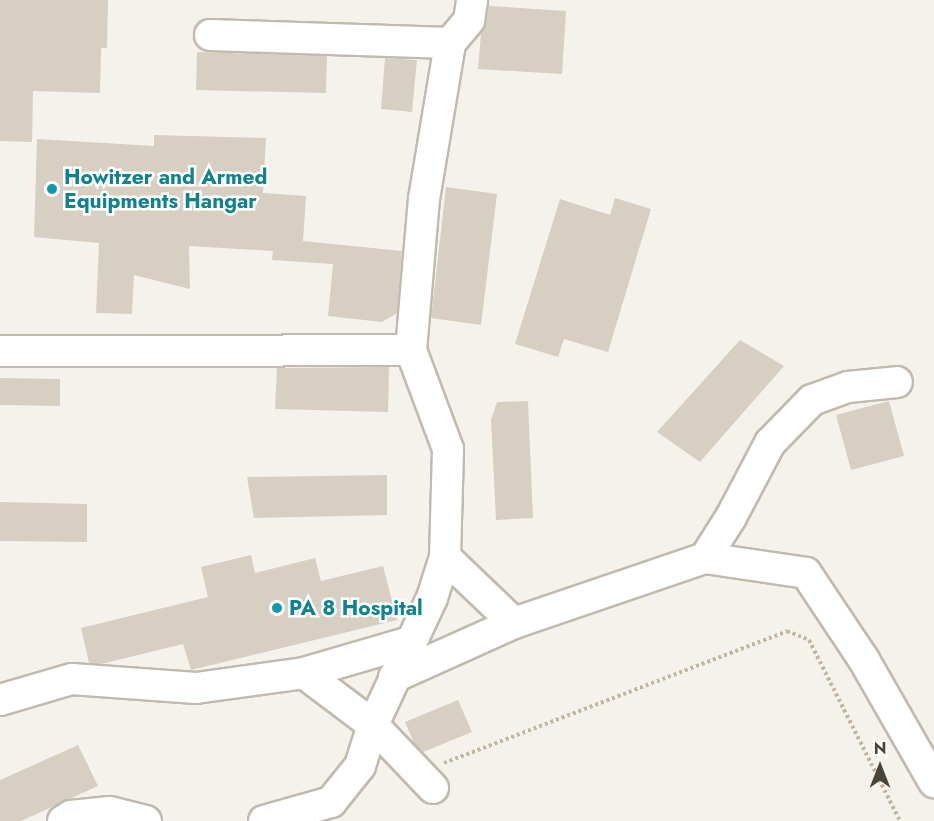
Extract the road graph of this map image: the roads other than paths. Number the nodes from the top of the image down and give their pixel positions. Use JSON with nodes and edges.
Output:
{"nodes":[{"id":1,"x":472,"y":0,"type":"edge"},
{"id":2,"x":210,"y":35,"type":"dead end"},
{"id":3,"x":450,"y":44,"type":"junction"},
{"id":4,"x":411,"y":350,"type":"junction"},
{"id":5,"x":0,"y":351,"type":"edge"},
{"id":6,"x":897,"y":382,"type":"dead end"},
{"id":7,"x":445,"y":556,"type":"junction"},
{"id":8,"x":705,"y":558,"type":"junction"},
{"id":9,"x":514,"y":623,"type":"junction"},
{"id":10,"x":410,"y":642,"type":"junction"},
{"id":11,"x":304,"y":673,"type":"junction"},
{"id":12,"x":394,"y":676,"type":"junction"},
{"id":13,"x":0,"y":700,"type":"edge"},
{"id":14,"x":373,"y":725,"type":"junction"},
{"id":15,"x":934,"y":782,"type":"edge"},
{"id":16,"x":433,"y":788,"type":"road end"},
{"id":17,"x":334,"y":812,"type":"edge"},
{"id":18,"x":63,"y":821,"type":"edge"},
{"id":19,"x":146,"y":821,"type":"edge"},
{"id":20,"x":264,"y":821,"type":"edge"}],
"edges":[{"from":1,"to":3,"type":"lane"},
{"from":2,"to":3,"type":"lane"},
{"from":3,"to":4,"type":"lane"},
{"from":4,"to":5,"type":"lane"},
{"from":4,"to":7,"type":"lane"},
{"from":6,"to":8,"type":"lane"},
{"from":7,"to":9,"type":"lane"},
{"from":7,"to":10,"type":"lane"},
{"from":8,"to":9,"type":"lane"},
{"from":8,"to":15,"type":"lane"},
{"from":9,"to":12,"type":"lane"},
{"from":10,"to":11,"type":"lane"},
{"from":10,"to":12,"type":"lane"},
{"from":11,"to":13,"type":"lane"},
{"from":11,"to":14,"type":"lane"},
{"from":12,"to":14,"type":"lane"},
{"from":14,"to":16,"type":"lane"},
{"from":14,"to":17,"type":"lane"},
{"from":17,"to":20,"type":"lane"},
{"from":18,"to":19,"type":"lane"}]}
